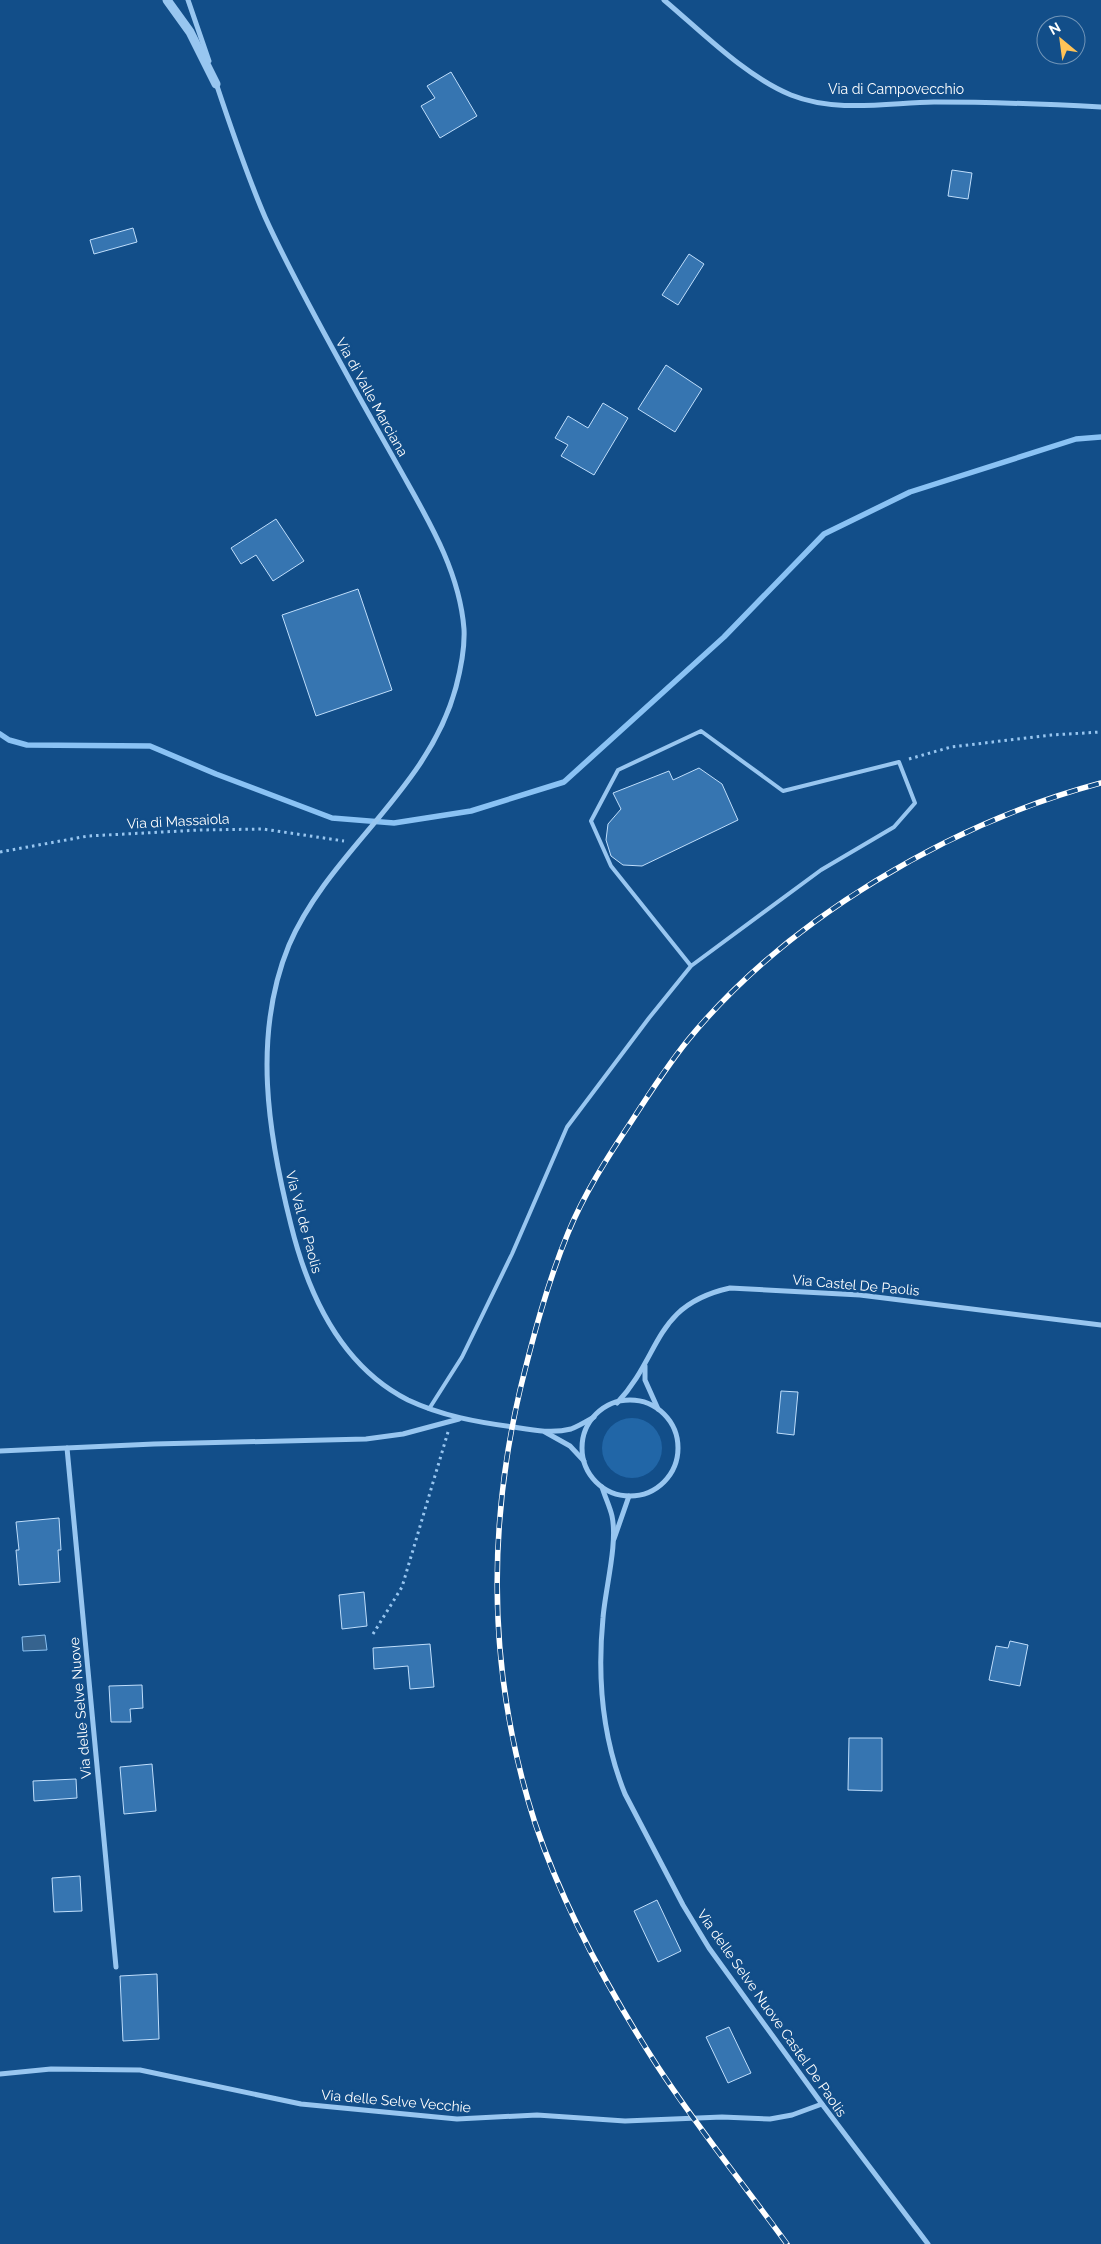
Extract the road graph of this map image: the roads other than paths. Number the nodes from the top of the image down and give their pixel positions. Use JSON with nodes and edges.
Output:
{"nodes":[{"id":1,"x":167,"y":0,"type":"edge"},
{"id":2,"x":188,"y":0,"type":"edge"},
{"id":3,"x":664,"y":0,"type":"edge"},
{"id":4,"x":216,"y":84,"type":"junction"},
{"id":5,"x":1101,"y":107,"type":"edge"},
{"id":6,"x":358,"y":843,"type":"joint"},
{"id":7,"x":690,"y":966,"type":"junction"},
{"id":8,"x":1101,"y":1325,"type":"edge"},
{"id":9,"x":645,"y":1365,"type":"junction"},
{"id":10,"x":617,"y":1402,"type":"junction"},
{"id":11,"x":430,"y":1409,"type":"junction"},
{"id":12,"x":658,"y":1410,"type":"junction"},
{"id":13,"x":594,"y":1417,"type":"junction"},
{"id":14,"x":462,"y":1419,"type":"junction"},
{"id":15,"x":545,"y":1431,"type":"junction"},
{"id":16,"x":67,"y":1448,"type":"junction"},
{"id":17,"x":0,"y":1451,"type":"edge"},
{"id":18,"x":584,"y":1460,"type":"junction"},
{"id":19,"x":602,"y":1487,"type":"junction"},
{"id":20,"x":629,"y":1496,"type":"junction"},
{"id":21,"x":612,"y":1544,"type":"junction"},
{"id":22,"x":116,"y":1967,"type":"dead end"},
{"id":23,"x":0,"y":2074,"type":"edge"},
{"id":24,"x":822,"y":2104,"type":"junction"},
{"id":25,"x":928,"y":2244,"type":"edge"}],
"edges":[{"from":1,"to":4,"type":"street"},
{"from":2,"to":4,"type":"street","name":"Via di Valle Marciana"},
{"from":3,"to":5,"type":"street","name":"Via di Campovecchio"},
{"from":4,"to":6,"type":"street","name":"Via di Valle Marciana"},
{"from":6,"to":11,"type":"street","name":"Via Val de Paolis"},
{"from":7,"to":7,"type":"lane"},
{"from":7,"to":11,"type":"lane"},
{"from":8,"to":9,"type":"street","name":"Via Castel De Paolis"},
{"from":9,"to":10,"type":"street","name":"Via Castel De Paolis"},
{"from":9,"to":12,"type":"street"},
{"from":10,"to":12,"type":"street"},
{"from":10,"to":13,"type":"street"},
{"from":11,"to":14,"type":"street","name":"Via Val de Paolis"},
{"from":12,"to":20,"type":"street"},
{"from":13,"to":15,"type":"street","name":"Via Val de Paolis"},
{"from":13,"to":18,"type":"street"},
{"from":14,"to":15,"type":"street","name":"Via Val de Paolis"},
{"from":14,"to":16,"type":"street"},
{"from":15,"to":18,"type":"street"},
{"from":16,"to":17,"type":"street"},
{"from":16,"to":22,"type":"street","name":"Via delle Selve Nuove"},
{"from":18,"to":19,"type":"street"},
{"from":19,"to":20,"type":"street"},
{"from":19,"to":21,"type":"street","name":"Via delle Selve Nuove Castel De Paolis"},
{"from":20,"to":21,"type":"street","name":"Via delle Selve Nuove Castel De Paolis"},
{"from":21,"to":24,"type":"street","name":"Via delle Selve Nuove Castel De Paolis"},
{"from":23,"to":24,"type":"street","name":"Via delle Selve Vecchie"},
{"from":24,"to":25,"type":"street","name":"Via delle Selve Nuove Castel De Paolis"}]}
